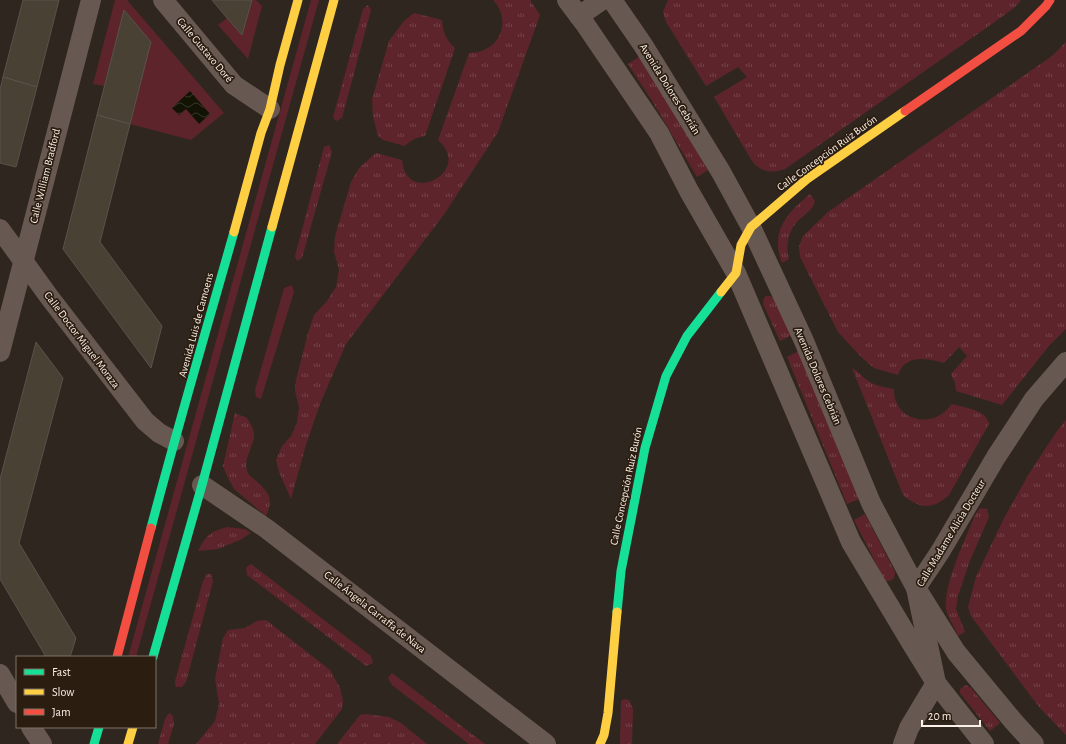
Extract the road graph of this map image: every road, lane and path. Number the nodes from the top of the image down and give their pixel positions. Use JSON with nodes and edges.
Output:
{"nodes":[{"id":1,"x":90,"y":0,"type":"edge"},
{"id":2,"x":163,"y":0,"type":"edge"},
{"id":3,"x":298,"y":0,"type":"edge"},
{"id":4,"x":334,"y":0,"type":"edge"},
{"id":5,"x":567,"y":0,"type":"edge"},
{"id":6,"x":602,"y":0,"type":"edge"},
{"id":7,"x":612,"y":0,"type":"edge"},
{"id":8,"x":1050,"y":0,"type":"edge"},
{"id":9,"x":579,"y":16,"type":"junction"},
{"id":10,"x":270,"y":109,"type":"junction"},
{"id":11,"x":751,"y":226,"type":"junction"},
{"id":12,"x":0,"y":228,"type":"edge"},
{"id":13,"x":24,"y":261,"type":"junction"},
{"id":14,"x":736,"y":273,"type":"junction"},
{"id":15,"x":0,"y":352,"type":"edge"},
{"id":16,"x":1066,"y":362,"type":"edge"},
{"id":17,"x":174,"y":441,"type":"junction"},
{"id":18,"x":202,"y":485,"type":"junction"},
{"id":19,"x":916,"y":588,"type":"junction"},
{"id":20,"x":117,"y":656,"type":"edge"},
{"id":21,"x":153,"y":656,"type":"edge"},
{"id":22,"x":0,"y":674,"type":"edge"},
{"id":23,"x":936,"y":683,"type":"junction"},
{"id":24,"x":16,"y":701,"type":"edge"},
{"id":25,"x":32,"y":728,"type":"edge"},
{"id":26,"x":99,"y":728,"type":"edge"},
{"id":27,"x":133,"y":728,"type":"edge"},
{"id":28,"x":42,"y":744,"type":"edge"},
{"id":29,"x":94,"y":744,"type":"edge"},
{"id":30,"x":128,"y":744,"type":"edge"},
{"id":31,"x":546,"y":744,"type":"edge"},
{"id":32,"x":600,"y":744,"type":"edge"},
{"id":33,"x":903,"y":744,"type":"edge"},
{"id":34,"x":984,"y":744,"type":"edge"},
{"id":35,"x":1034,"y":744,"type":"edge"}],
"edges":[{"from":1,"to":13,"type":"street","name":"Calle William Bradford"},
{"from":2,"to":10,"type":"street","name":"Calle Gustavo Doré"},
{"from":3,"to":10,"type":"main road","name":"Avenida Luis de Camoens"},
{"from":4,"to":18,"type":"main road"},
{"from":5,"to":9,"type":"street"},
{"from":6,"to":9,"type":"street"},
{"from":7,"to":11,"type":"street","name":"Avenida Dolores Cebrián"},
{"from":8,"to":11,"type":"main road","name":"Calle Concepción Ruiz Burón"},
{"from":9,"to":14,"type":"street"},
{"from":10,"to":17,"type":"main road","name":"Avenida Luis de Camoens"},
{"from":11,"to":14,"type":"main road","name":"Calle Concepción Ruiz Burón"},
{"from":11,"to":19,"type":"street","name":"Avenida Dolores Cebrián"},
{"from":12,"to":13,"type":"street","name":"Calle Doctor Miguel Moraza"},
{"from":13,"to":15,"type":"street","name":"Calle William Bradford"},
{"from":13,"to":17,"type":"street","name":"Calle Doctor Miguel Moraza"},
{"from":14,"to":23,"type":"street"},
{"from":14,"to":32,"type":"main road","name":"Calle Concepción Ruiz Burón"},
{"from":16,"to":19,"type":"street","name":"Calle Madame Alicia Docteur"},
{"from":17,"to":20,"type":"main road","name":"Avenida Luis de Camoens"},
{"from":18,"to":21,"type":"main road"},
{"from":18,"to":31,"type":"street","name":"Calle Ángela Carraffa de Nava"},
{"from":19,"to":23,"type":"street","name":"Calle Madame Alicia Docteur"},
{"from":19,"to":35,"type":"street","name":"Avenida Dolores Cebrián"},
{"from":22,"to":24,"type":"street"},
{"from":23,"to":33,"type":"street"},
{"from":23,"to":34,"type":"street"},
{"from":25,"to":28,"type":"street"},
{"from":26,"to":29,"type":"main road"},
{"from":27,"to":30,"type":"main road"}]}
